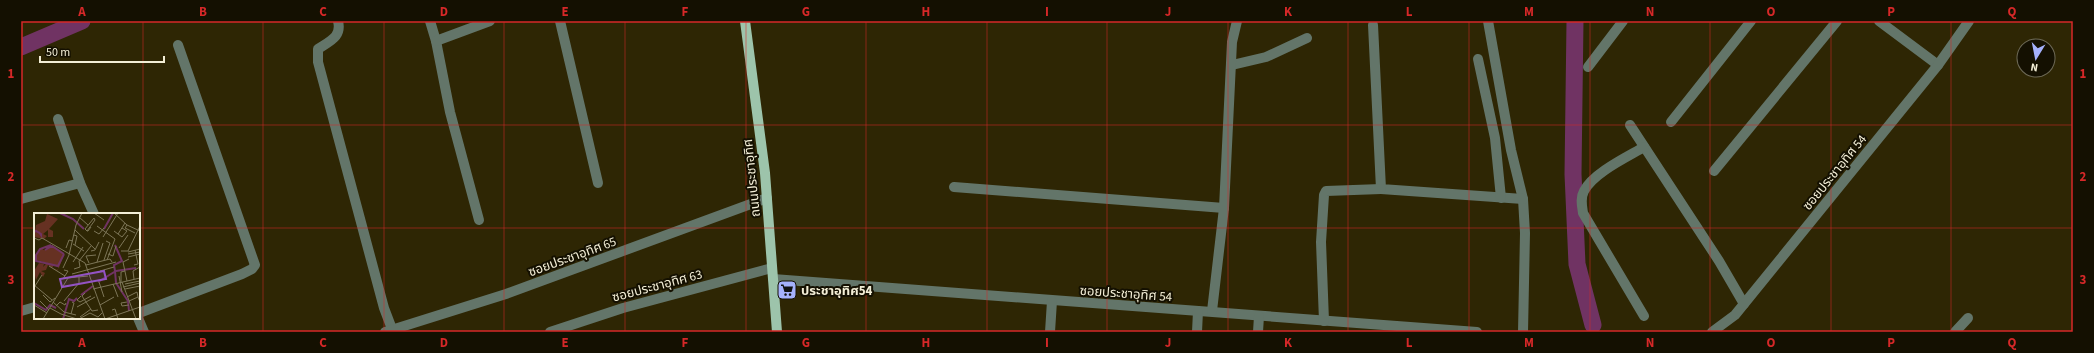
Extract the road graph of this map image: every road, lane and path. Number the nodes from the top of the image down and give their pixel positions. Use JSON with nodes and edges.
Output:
{"nodes":[{"id":1,"x":338,"y":21,"type":"edge"},
{"id":2,"x":430,"y":21,"type":"edge"},
{"id":3,"x":490,"y":21,"type":"edge"},
{"id":4,"x":560,"y":21,"type":"edge"},
{"id":5,"x":745,"y":21,"type":"edge"},
{"id":6,"x":1237,"y":21,"type":"edge"},
{"id":7,"x":1488,"y":21,"type":"edge"},
{"id":8,"x":1623,"y":21,"type":"edge"},
{"id":9,"x":1751,"y":21,"type":"edge"},
{"id":10,"x":1838,"y":21,"type":"edge"},
{"id":11,"x":1879,"y":21,"type":"edge"},
{"id":12,"x":1969,"y":21,"type":"edge"},
{"id":13,"x":1373,"y":25,"type":"dead end"},
{"id":14,"x":1307,"y":38,"type":"dead end"},
{"id":15,"x":436,"y":40,"type":"junction"},
{"id":16,"x":178,"y":45,"type":"dead end"},
{"id":17,"x":1478,"y":59,"type":"dead end"},
{"id":18,"x":1232,"y":65,"type":"junction"},
{"id":19,"x":1938,"y":65,"type":"junction"},
{"id":20,"x":1588,"y":67,"type":"dead end"},
{"id":21,"x":58,"y":118,"type":"dead end"},
{"id":22,"x":1671,"y":122,"type":"dead end"},
{"id":23,"x":1630,"y":125,"type":"dead end"},
{"id":24,"x":1644,"y":147,"type":"junction"},
{"id":25,"x":1714,"y":171,"type":"dead end"},
{"id":26,"x":80,"y":183,"type":"junction"},
{"id":27,"x":598,"y":183,"type":"dead end"},
{"id":28,"x":954,"y":187,"type":"dead end"},
{"id":29,"x":1382,"y":189,"type":"junction"},
{"id":30,"x":767,"y":198,"type":"junction"},
{"id":31,"x":1502,"y":198,"type":"junction"},
{"id":32,"x":21,"y":199,"type":"edge"},
{"id":33,"x":1523,"y":199,"type":"junction"},
{"id":34,"x":1224,"y":208,"type":"junction"},
{"id":35,"x":94,"y":213,"type":"edge"},
{"id":36,"x":479,"y":220,"type":"dead end"},
{"id":37,"x":772,"y":268,"type":"junction"},
{"id":38,"x":773,"y":279,"type":"junction"},
{"id":39,"x":1052,"y":301,"type":"junction"},
{"id":40,"x":1744,"y":304,"type":"junction"},
{"id":41,"x":34,"y":307,"type":"edge"},
{"id":42,"x":21,"y":311,"type":"edge"},
{"id":43,"x":1198,"y":311,"type":"junction"},
{"id":44,"x":1212,"y":311,"type":"junction"},
{"id":45,"x":140,"y":313,"type":"edge"},
{"id":46,"x":1259,"y":316,"type":"junction"},
{"id":47,"x":1644,"y":316,"type":"dead end"},
{"id":48,"x":1968,"y":318,"type":"dead end"},
{"id":49,"x":138,"y":319,"type":"edge"},
{"id":50,"x":1324,"y":321,"type":"junction"},
{"id":51,"x":388,"y":331,"type":"edge"},
{"id":52,"x":144,"y":332,"type":"edge"},
{"id":53,"x":550,"y":332,"type":"edge"},
{"id":54,"x":777,"y":332,"type":"edge"},
{"id":55,"x":1050,"y":332,"type":"edge"},
{"id":56,"x":1197,"y":332,"type":"edge"},
{"id":57,"x":1258,"y":332,"type":"edge"},
{"id":58,"x":1477,"y":332,"type":"edge"},
{"id":59,"x":1523,"y":332,"type":"edge"},
{"id":60,"x":1712,"y":332,"type":"edge"},
{"id":61,"x":1955,"y":332,"type":"edge"}],
"edges":[{"from":1,"to":51,"type":"street"},
{"from":2,"to":15,"type":"street"},
{"from":3,"to":15,"type":"street"},
{"from":4,"to":27,"type":"street"},
{"from":5,"to":30,"type":"main road","name":"ถนนประชาอุทิศ"},
{"from":6,"to":18,"type":"street"},
{"from":7,"to":33,"type":"street"},
{"from":8,"to":20,"type":"street"},
{"from":9,"to":22,"type":"street"},
{"from":10,"to":25,"type":"street"},
{"from":11,"to":19,"type":"street"},
{"from":12,"to":19,"type":"street","name":"ซอยประชาอุทิศ 54"},
{"from":13,"to":29,"type":"street"},
{"from":14,"to":18,"type":"street"},
{"from":15,"to":36,"type":"street"},
{"from":16,"to":45,"type":"street"},
{"from":17,"to":31,"type":"street"},
{"from":18,"to":34,"type":"street"},
{"from":19,"to":40,"type":"street","name":"ซอยประชาอุทิศ 54"},
{"from":21,"to":26,"type":"street"},
{"from":23,"to":24,"type":"street"},
{"from":24,"to":40,"type":"street"},
{"from":24,"to":47,"type":"street"},
{"from":26,"to":32,"type":"street"},
{"from":26,"to":35,"type":"street"},
{"from":28,"to":34,"type":"street"},
{"from":29,"to":31,"type":"street"},
{"from":29,"to":50,"type":"street"},
{"from":30,"to":37,"type":"main road","name":"ถนนประชาอุทิศ"},
{"from":30,"to":51,"type":"street","name":"ซอยประชาอุทิศ 65"},
{"from":31,"to":33,"type":"street"},
{"from":33,"to":59,"type":"street"},
{"from":34,"to":44,"type":"street"},
{"from":37,"to":38,"type":"main road","name":"ถนนประชาอุทิศ"},
{"from":37,"to":53,"type":"street","name":"ซอยประชาอุทิศ 63"},
{"from":38,"to":39,"type":"street","name":"ซอยประชาอุทิศ 54"},
{"from":38,"to":54,"type":"main road","name":"ถนนประชาอุทิศ"},
{"from":39,"to":43,"type":"street","name":"ซอยประชาอุทิศ 54"},
{"from":39,"to":55,"type":"street"},
{"from":40,"to":60,"type":"street","name":"ซอยประชาอุทิศ 54"},
{"from":41,"to":42,"type":"street"},
{"from":43,"to":44,"type":"street","name":"ซอยประชาอุทิศ 54"},
{"from":43,"to":56,"type":"street"},
{"from":44,"to":46,"type":"street","name":"ซอยประชาอุทิศ 54"},
{"from":46,"to":50,"type":"street","name":"ซอยประชาอุทิศ 54"},
{"from":46,"to":57,"type":"street"},
{"from":48,"to":61,"type":"street"},
{"from":49,"to":52,"type":"street"},
{"from":50,"to":58,"type":"street","name":"ซอยประชาอุทิศ 54"}]}
